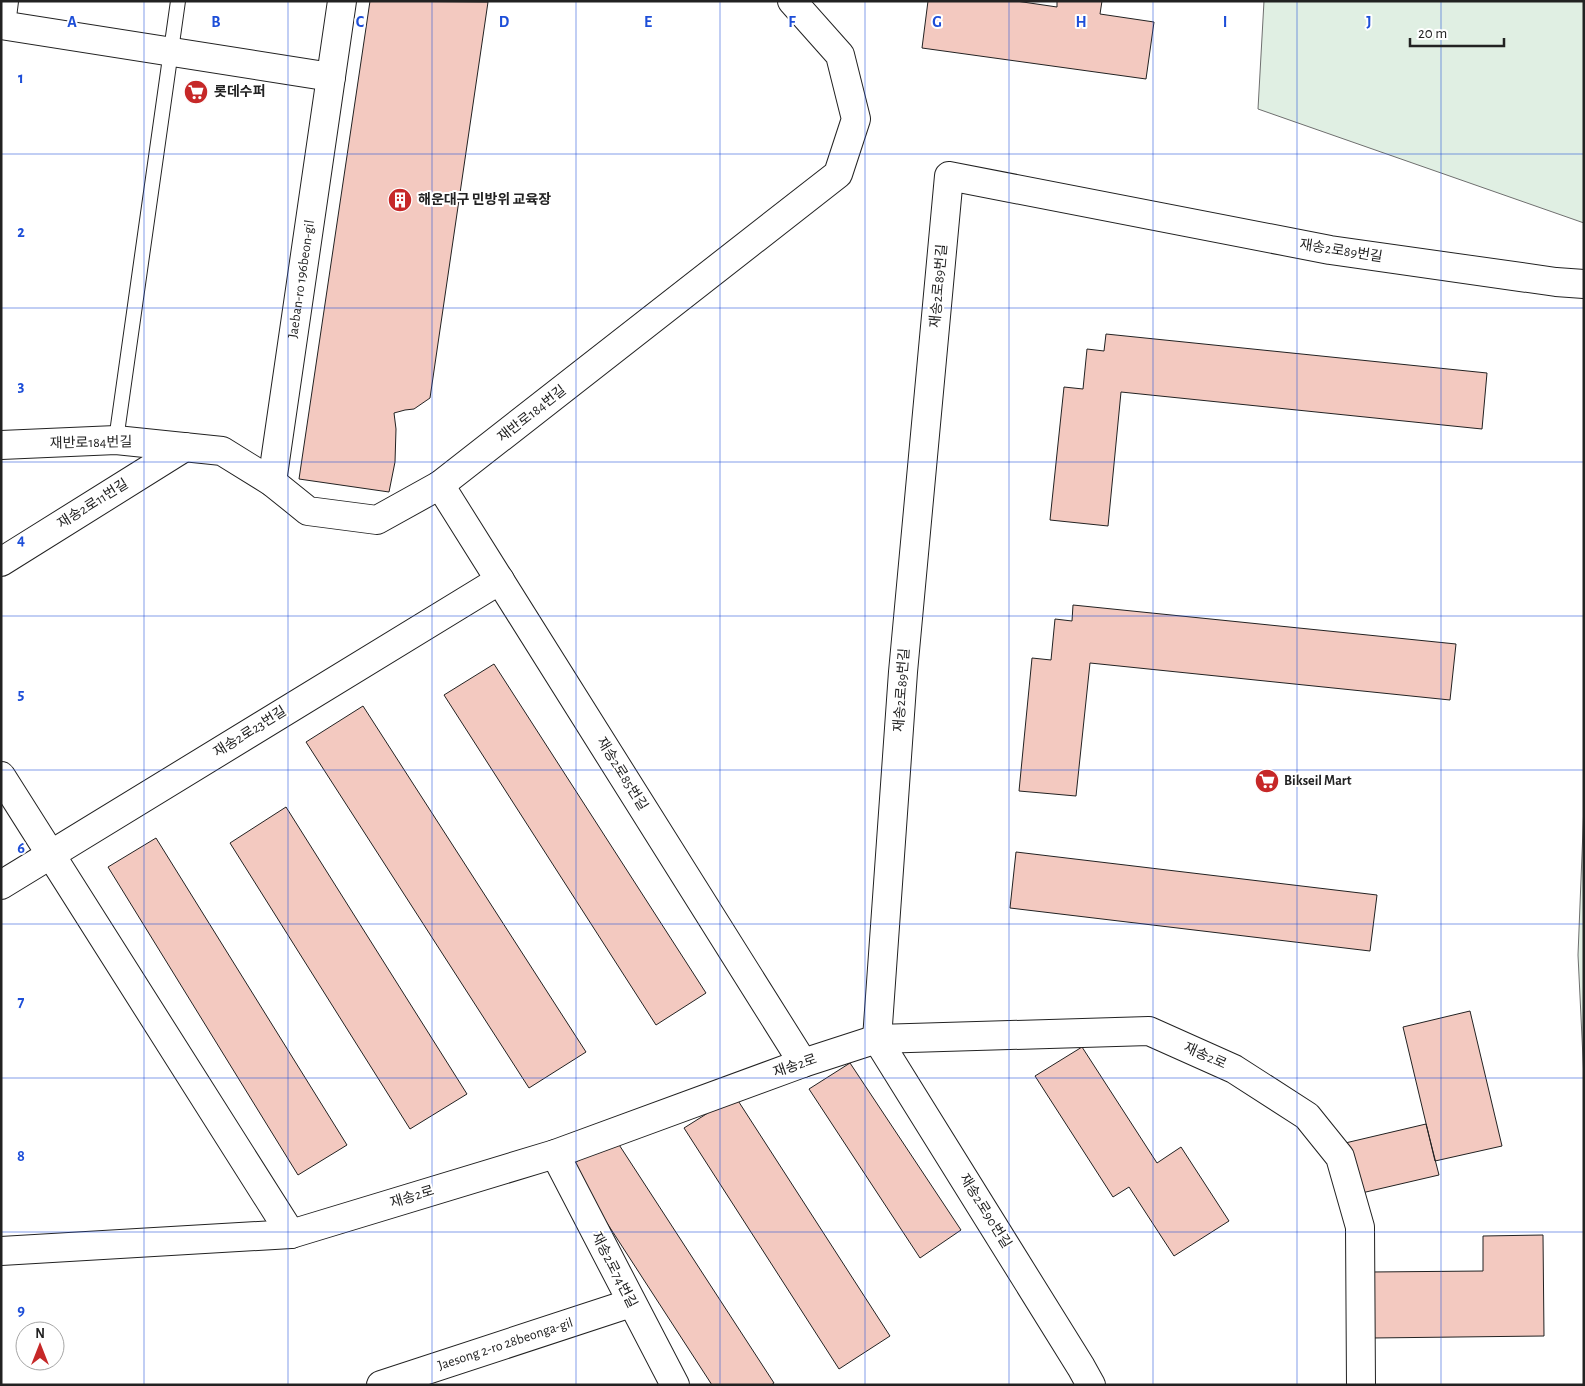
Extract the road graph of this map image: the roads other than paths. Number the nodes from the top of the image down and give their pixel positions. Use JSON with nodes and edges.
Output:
{"nodes":[{"id":1,"x":4,"y":1,"type":"edge"},
{"id":2,"x":178,"y":1,"type":"edge"},
{"id":3,"x":342,"y":1,"type":"edge"},
{"id":4,"x":792,"y":1,"type":"edge"},
{"id":5,"x":1,"y":25,"type":"edge"},
{"id":6,"x":171,"y":51,"type":"junction"},
{"id":7,"x":331,"y":77,"type":"junction"},
{"id":8,"x":1584,"y":284,"type":"edge"},
{"id":9,"x":116,"y":440,"type":"junction"},
{"id":10,"x":1,"y":445,"type":"edge"},
{"id":11,"x":185,"y":447,"type":"junction"},
{"id":12,"x":272,"y":482,"type":"junction"},
{"id":13,"x":440,"y":486,"type":"junction"},
{"id":14,"x":1,"y":562,"type":"edge"},
{"id":15,"x":500,"y":580,"type":"junction"},
{"id":16,"x":1,"y":776,"type":"edge"},
{"id":17,"x":51,"y":855,"type":"junction"},
{"id":18,"x":1,"y":885,"type":"edge"},
{"id":19,"x":877,"y":1039,"type":"junction"},
{"id":20,"x":803,"y":1063,"type":"junction"},
{"id":21,"x":555,"y":1154,"type":"junction"},
{"id":22,"x":291,"y":1234,"type":"junction"},
{"id":23,"x":1,"y":1251,"type":"edge"},
{"id":24,"x":631,"y":1302,"type":"junction"},
{"id":25,"x":381,"y":1385,"type":"edge"},
{"id":26,"x":675,"y":1385,"type":"edge"},
{"id":27,"x":1091,"y":1385,"type":"edge"},
{"id":28,"x":1361,"y":1385,"type":"edge"}],
"edges":[{"from":1,"to":5,"type":"street"},
{"from":2,"to":6,"type":"lane"},
{"from":3,"to":7,"type":"street","name":"Jaeban-ro 196beon-gil"},
{"from":4,"to":13,"type":"street","name":"재반로184번길"},
{"from":5,"to":6,"type":"street"},
{"from":6,"to":7,"type":"street"},
{"from":6,"to":9,"type":"lane"},
{"from":7,"to":12,"type":"street","name":"Jaeban-ro 196beon-gil"},
{"from":8,"to":19,"type":"street","name":"재송2로89번길"},
{"from":9,"to":10,"type":"street","name":"재반로184번길"},
{"from":9,"to":11,"type":"street","name":"재반로184번길"},
{"from":11,"to":12,"type":"street","name":"재반로184번길"},
{"from":11,"to":14,"type":"street","name":"재송2로11번길"},
{"from":12,"to":13,"type":"street","name":"재반로184번길"},
{"from":13,"to":15,"type":"street","name":"재송2로85번길"},
{"from":15,"to":17,"type":"street","name":"재송2로23번길"},
{"from":15,"to":20,"type":"street","name":"재송2로85번길"},
{"from":16,"to":17,"type":"street"},
{"from":17,"to":18,"type":"street","name":"재송2로23번길"},
{"from":17,"to":22,"type":"street"},
{"from":19,"to":20,"type":"street","name":"재송2로"},
{"from":19,"to":27,"type":"street","name":"재송2로90번길"},
{"from":19,"to":28,"type":"street","name":"재송2로"},
{"from":20,"to":21,"type":"street","name":"재송2로"},
{"from":21,"to":22,"type":"street","name":"재송2로"},
{"from":21,"to":24,"type":"street","name":"재송2로74번길"},
{"from":22,"to":23,"type":"street","name":"재송2로"},
{"from":24,"to":25,"type":"street","name":"Jaesong 2-ro 28beonga-gil"},
{"from":24,"to":26,"type":"street","name":"재송2로74번길"}]}
